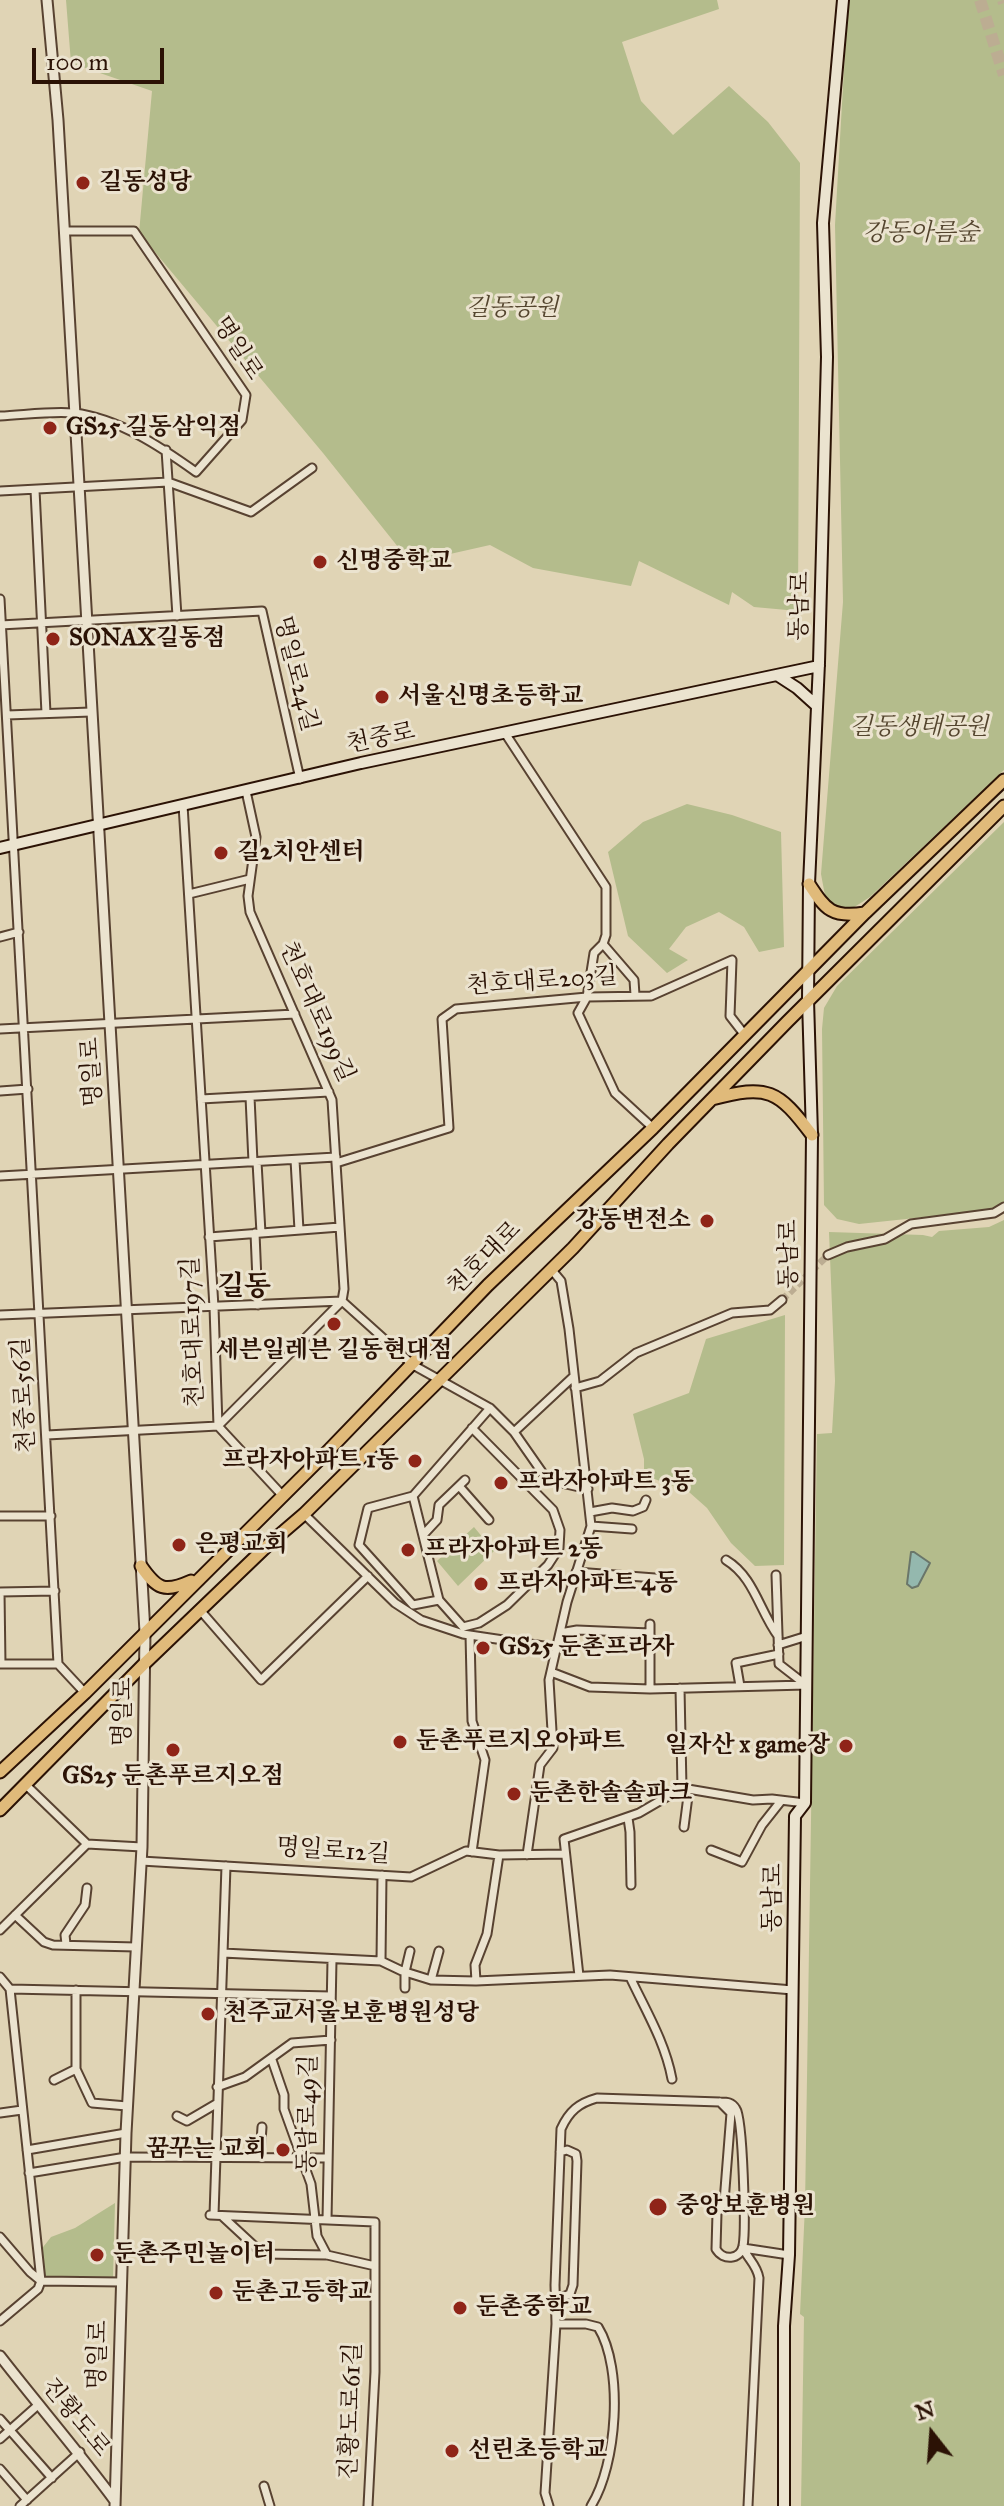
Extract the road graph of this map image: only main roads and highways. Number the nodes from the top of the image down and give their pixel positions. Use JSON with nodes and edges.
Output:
{"nodes":[{"id":1,"x":843,"y":0,"type":"edge"},
{"id":2,"x":819,"y":666,"type":"junction"},
{"id":3,"x":777,"y":675,"type":"junction"},
{"id":4,"x":817,"y":706,"type":"junction"},
{"id":5,"x":1004,"y":780,"type":"edge"},
{"id":6,"x":1004,"y":806,"type":"edge"},
{"id":7,"x":0,"y":848,"type":"edge"},
{"id":8,"x":809,"y":884,"type":"junction"},
{"id":9,"x":865,"y":913,"type":"junction"},
{"id":10,"x":808,"y":971,"type":"junction"},
{"id":11,"x":808,"y":1000,"type":"junction"},
{"id":12,"x":712,"y":1099,"type":"junction"},
{"id":13,"x":812,"y":1135,"type":"junction"},
{"id":14,"x":141,"y":1566,"type":"road end"},
{"id":15,"x":199,"y":1577,"type":"junction"},
{"id":16,"x":2,"y":1766,"type":"edge"},
{"id":17,"x":0,"y":1810,"type":"edge"},
{"id":18,"x":784,"y":2506,"type":"edge"}],
"edges":[{"from":1,"to":2,"type":"main road","name":"동남로"},
{"from":2,"to":3,"type":"main road","name":"천중로"},
{"from":2,"to":4,"type":"main road","name":"동남로"},
{"from":3,"to":4,"type":"main road"},
{"from":3,"to":7,"type":"main road","name":"천중로"},
{"from":4,"to":8,"type":"main road","name":"동남로"},
{"from":5,"to":9,"type":"main road","name":"천호대로"},
{"from":6,"to":11,"type":"main road"},
{"from":8,"to":9,"type":"main road"},
{"from":8,"to":10,"type":"main road","name":"동남로"},
{"from":9,"to":10,"type":"main road","name":"천호대로"},
{"from":10,"to":11,"type":"main road","name":"동남로"},
{"from":10,"to":15,"type":"main road","name":"천호대로"},
{"from":11,"to":12,"type":"main road"},
{"from":11,"to":13,"type":"main road","name":"동남로"},
{"from":12,"to":13,"type":"main road"},
{"from":12,"to":17,"type":"main road"},
{"from":13,"to":18,"type":"main road","name":"동남로"},
{"from":14,"to":15,"type":"main road"},
{"from":15,"to":16,"type":"main road","name":"천호대로"}]}
